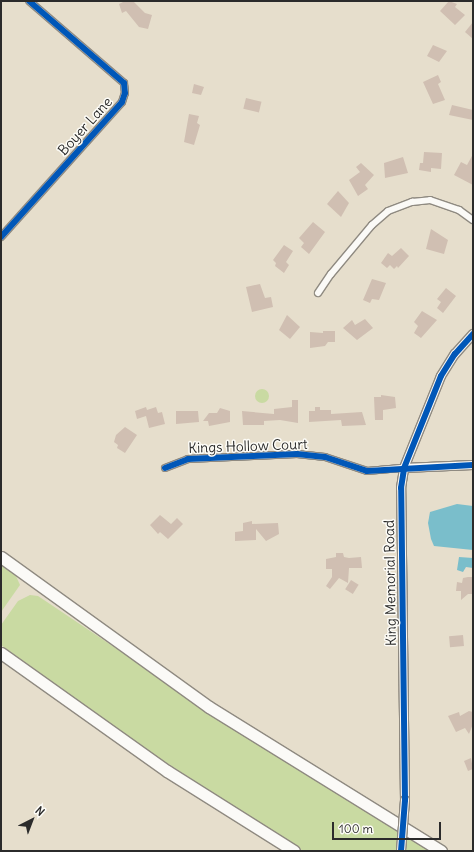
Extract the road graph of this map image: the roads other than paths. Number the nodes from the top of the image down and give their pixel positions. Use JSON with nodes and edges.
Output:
{"nodes":[{"id":1,"x":29,"y":1,"type":"edge"},
{"id":2,"x":473,"y":220,"type":"edge"},
{"id":3,"x":1,"y":238,"type":"edge"},
{"id":4,"x":318,"y":294,"type":"dead end"},
{"id":5,"x":473,"y":334,"type":"edge"},
{"id":6,"x":473,"y":465,"type":"edge"},
{"id":7,"x":166,"y":468,"type":"dead end"},
{"id":8,"x":404,"y":468,"type":"junction"},
{"id":9,"x":1,"y":557,"type":"edge"},
{"id":10,"x":1,"y":653,"type":"edge"},
{"id":11,"x":294,"y":851,"type":"edge"},
{"id":12,"x":401,"y":851,"type":"edge"},
{"id":13,"x":441,"y":851,"type":"edge"}],
"edges":[{"from":1,"to":3,"type":"street","name":"Boyer Lane"},
{"from":2,"to":4,"type":"street"},
{"from":5,"to":8,"type":"street","name":"King Memorial Road"},
{"from":6,"to":8,"type":"street"},
{"from":7,"to":8,"type":"street","name":"Kings Hollow Court"},
{"from":8,"to":12,"type":"street","name":"King Memorial Road","bridge":true},
{"from":9,"to":13,"type":"highway"},
{"from":10,"to":11,"type":"highway"}]}
